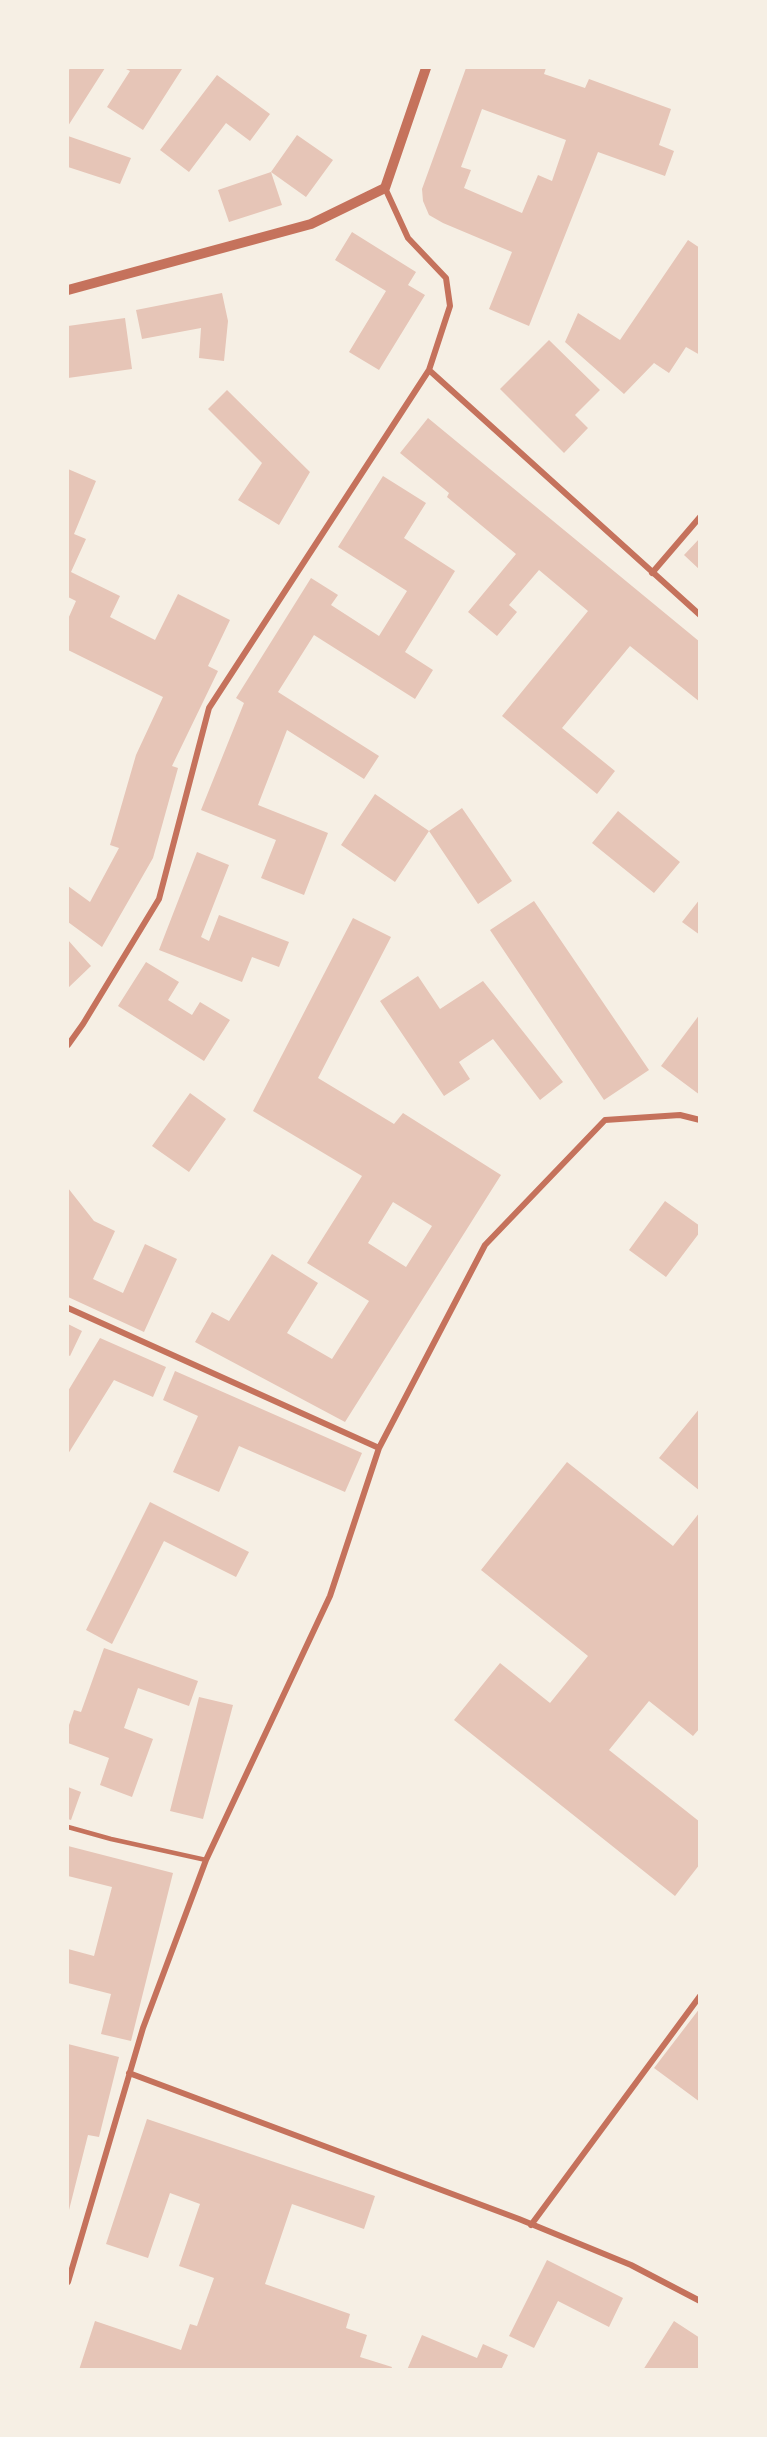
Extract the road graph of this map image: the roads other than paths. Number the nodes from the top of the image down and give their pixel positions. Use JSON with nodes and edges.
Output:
{"nodes":[{"id":1,"x":426,"y":68,"type":"edge"},
{"id":2,"x":385,"y":188,"type":"junction"},
{"id":3,"x":68,"y":290,"type":"edge"},
{"id":4,"x":429,"y":370,"type":"junction"},
{"id":5,"x":699,"y":517,"type":"edge"},
{"id":6,"x":652,"y":573,"type":"junction"},
{"id":7,"x":699,"y":615,"type":"edge"},
{"id":8,"x":68,"y":1045,"type":"edge"},
{"id":9,"x":699,"y":1120,"type":"edge"},
{"id":10,"x":68,"y":1308,"type":"edge"},
{"id":11,"x":379,"y":1448,"type":"junction"},
{"id":12,"x":68,"y":1827,"type":"edge"},
{"id":13,"x":206,"y":1860,"type":"junction"},
{"id":14,"x":699,"y":1996,"type":"edge"},
{"id":15,"x":129,"y":2073,"type":"junction"},
{"id":16,"x":531,"y":2225,"type":"junction"},
{"id":17,"x":68,"y":2282,"type":"edge"},
{"id":18,"x":699,"y":2301,"type":"edge"}],
"edges":[{"from":1,"to":2,"type":"street"},
{"from":2,"to":3,"type":"street"},
{"from":2,"to":4,"type":"street"},
{"from":4,"to":6,"type":"street"},
{"from":4,"to":8,"type":"street"},
{"from":5,"to":6,"type":"street"},
{"from":6,"to":7,"type":"street"},
{"from":9,"to":11,"type":"street"},
{"from":10,"to":11,"type":"street"},
{"from":11,"to":13,"type":"street"},
{"from":12,"to":13,"type":"lane"},
{"from":13,"to":15,"type":"street"},
{"from":14,"to":16,"type":"street"},
{"from":15,"to":16,"type":"street"},
{"from":15,"to":17,"type":"street"},
{"from":16,"to":18,"type":"street"}]}
